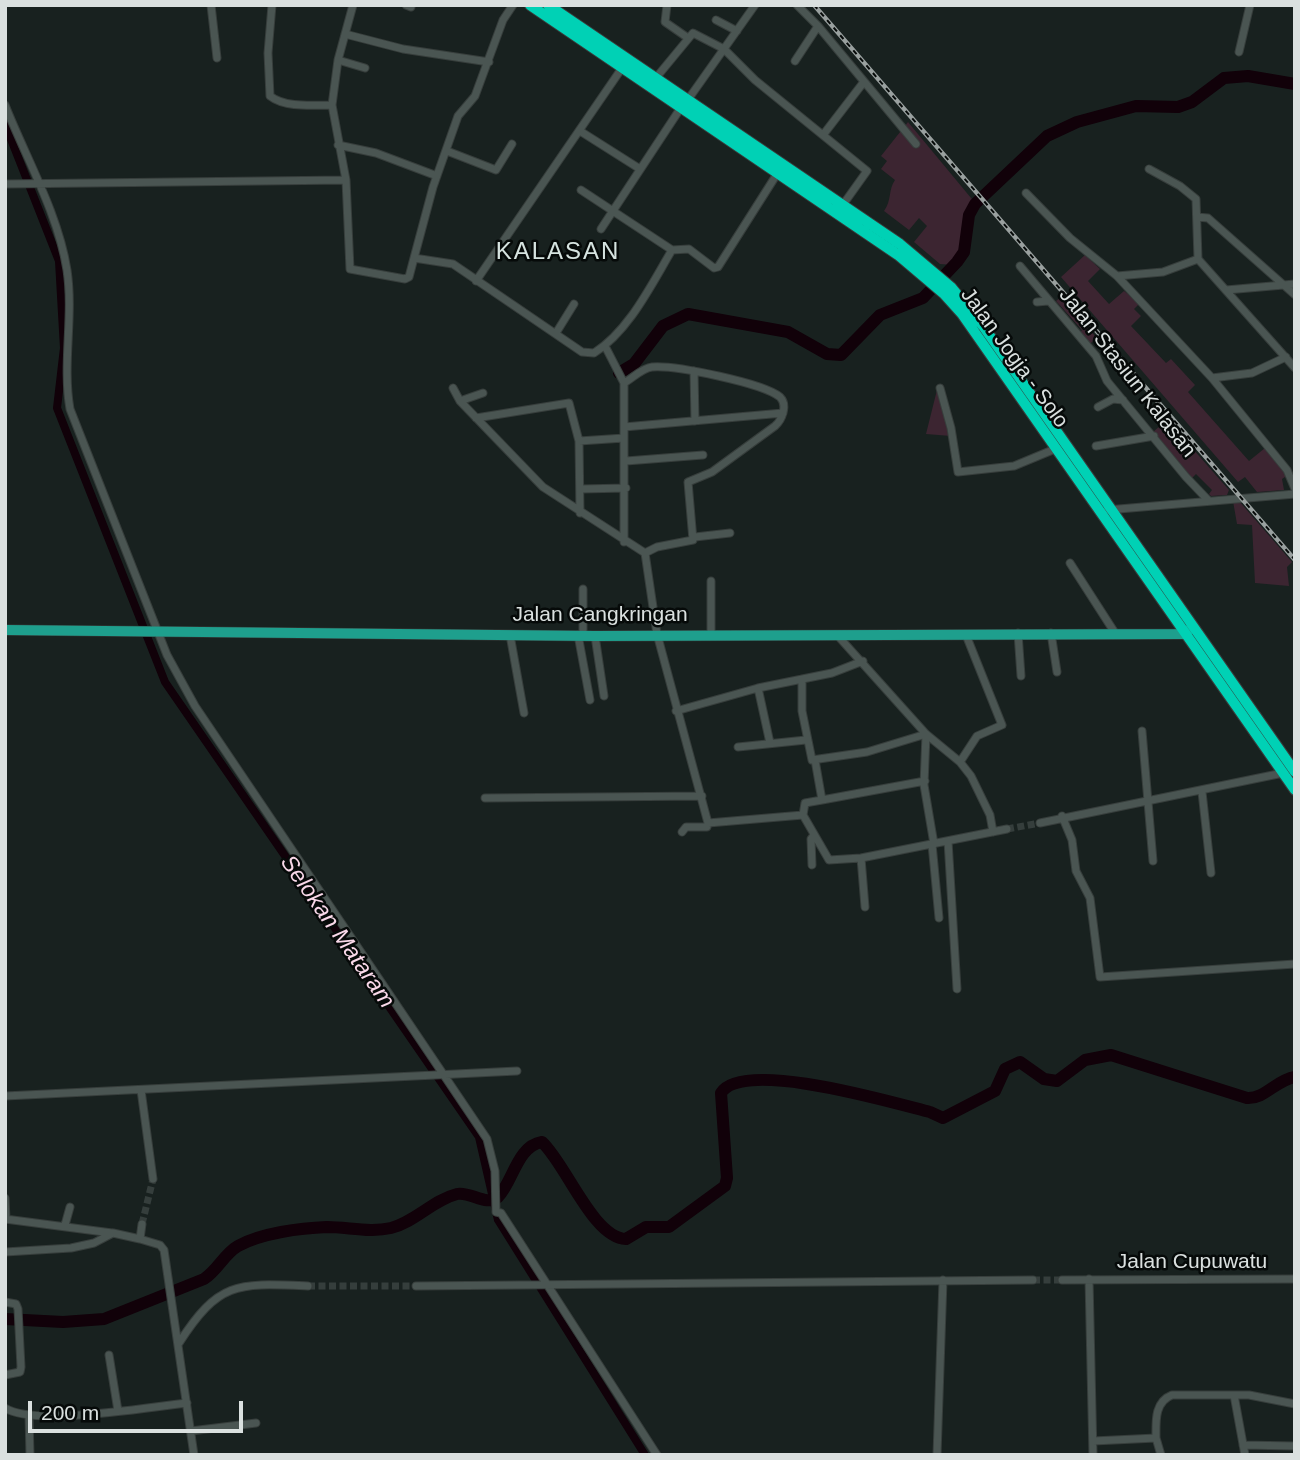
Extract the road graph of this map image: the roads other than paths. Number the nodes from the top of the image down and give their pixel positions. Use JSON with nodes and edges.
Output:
{"nodes":[{"id":1,"x":211,"y":5,"type":"edge"},
{"id":2,"x":272,"y":5,"type":"edge"},
{"id":3,"x":353,"y":5,"type":"edge"},
{"id":4,"x":513,"y":5,"type":"edge"},
{"id":5,"x":530,"y":5,"type":"edge"},
{"id":6,"x":548,"y":5,"type":"edge"},
{"id":7,"x":667,"y":5,"type":"edge"},
{"id":8,"x":755,"y":5,"type":"edge"},
{"id":9,"x":797,"y":5,"type":"edge"},
{"id":10,"x":1250,"y":5,"type":"edge"},
{"id":11,"x":716,"y":20,"type":"dead end"},
{"id":12,"x":818,"y":26,"type":"junction"},
{"id":13,"x":737,"y":31,"type":"junction"},
{"id":14,"x":345,"y":34,"type":"junction"},
{"id":15,"x":688,"y":38,"type":"junction"},
{"id":16,"x":724,"y":49,"type":"junction"},
{"id":17,"x":1239,"y":52,"type":"dead end"},
{"id":18,"x":217,"y":58,"type":"dead end"},
{"id":19,"x":338,"y":60,"type":"junction"},
{"id":20,"x":795,"y":61,"type":"dead end"},
{"id":21,"x":489,"y":62,"type":"junction"},
{"id":22,"x":365,"y":68,"type":"dead end"},
{"id":23,"x":628,"y":68,"type":"junction"},
{"id":24,"x":655,"y":79,"type":"junction"},
{"id":25,"x":863,"y":82,"type":"junction"},
{"id":26,"x":5,"y":105,"type":"edge"},
{"id":27,"x":332,"y":105,"type":"junction"},
{"id":28,"x":684,"y":105,"type":"junction"},
{"id":29,"x":580,"y":131,"type":"junction"},
{"id":30,"x":823,"y":135,"type":"junction"},
{"id":31,"x":512,"y":144,"type":"dead end"},
{"id":32,"x":916,"y":144,"type":"dead end"},
{"id":33,"x":338,"y":145,"type":"junction"},
{"id":34,"x":447,"y":151,"type":"junction"},
{"id":35,"x":640,"y":169,"type":"junction"},
{"id":36,"x":1149,"y":169,"type":"dead end"},
{"id":37,"x":777,"y":174,"type":"junction"},
{"id":38,"x":436,"y":176,"type":"junction"},
{"id":39,"x":346,"y":180,"type":"junction"},
{"id":40,"x":5,"y":184,"type":"edge"},
{"id":41,"x":34,"y":184,"type":"junction"},
{"id":42,"x":581,"y":190,"type":"dead end"},
{"id":43,"x":1026,"y":193,"type":"dead end"},
{"id":44,"x":842,"y":206,"type":"junction"},
{"id":45,"x":614,"y":209,"type":"junction"},
{"id":46,"x":1197,"y":217,"type":"junction"},
{"id":47,"x":601,"y":229,"type":"dead end"},
{"id":48,"x":672,"y":250,"type":"junction"},
{"id":49,"x":414,"y":258,"type":"junction"},
{"id":50,"x":1198,"y":260,"type":"junction"},
{"id":51,"x":1020,"y":266,"type":"dead end"},
{"id":52,"x":923,"y":269,"type":"junction"},
{"id":53,"x":1118,"y":276,"type":"junction"},
{"id":54,"x":476,"y":281,"type":"junction"},
{"id":55,"x":1284,"y":284,"type":"junction"},
{"id":56,"x":1295,"y":284,"type":"edge"},
{"id":57,"x":947,"y":290,"type":"junction"},
{"id":58,"x":1226,"y":290,"type":"junction"},
{"id":59,"x":1295,"y":295,"type":"edge"},
{"id":60,"x":1048,"y":301,"type":"junction"},
{"id":61,"x":1037,"y":302,"type":"dead end"},
{"id":62,"x":574,"y":304,"type":"dead end"},
{"id":63,"x":556,"y":333,"type":"junction"},
{"id":64,"x":605,"y":346,"type":"junction"},
{"id":65,"x":1286,"y":357,"type":"junction"},
{"id":66,"x":1295,"y":368,"type":"edge"},
{"id":67,"x":694,"y":371,"type":"junction"},
{"id":68,"x":1212,"y":378,"type":"junction"},
{"id":69,"x":624,"y":383,"type":"junction"},
{"id":70,"x":453,"y":388,"type":"dead end"},
{"id":71,"x":940,"y":388,"type":"dead end"},
{"id":72,"x":482,"y":393,"type":"dead end"},
{"id":73,"x":460,"y":401,"type":"junction"},
{"id":74,"x":1124,"y":401,"type":"junction"},
{"id":75,"x":1098,"y":407,"type":"dead end"},
{"id":76,"x":783,"y":413,"type":"junction"},
{"id":77,"x":476,"y":418,"type":"junction"},
{"id":78,"x":695,"y":421,"type":"junction"},
{"id":79,"x":624,"y":427,"type":"junction"},
{"id":80,"x":1154,"y":436,"type":"junction"},
{"id":81,"x":624,"y":438,"type":"junction"},
{"id":82,"x":579,"y":440,"type":"junction"},
{"id":83,"x":1096,"y":446,"type":"dead end"},
{"id":84,"x":1055,"y":449,"type":"junction"},
{"id":85,"x":703,"y":455,"type":"dead end"},
{"id":86,"x":626,"y":461,"type":"junction"},
{"id":87,"x":1186,"y":477,"type":"junction"},
{"id":88,"x":626,"y":488,"type":"junction"},
{"id":89,"x":581,"y":489,"type":"junction"},
{"id":90,"x":1295,"y":491,"type":"edge"},
{"id":91,"x":1208,"y":500,"type":"junction"},
{"id":92,"x":1189,"y":501,"type":"junction"},
{"id":93,"x":1105,"y":512,"type":"junction"},
{"id":94,"x":580,"y":513,"type":"junction"},
{"id":95,"x":730,"y":533,"type":"dead end"},
{"id":96,"x":695,"y":537,"type":"junction"},
{"id":97,"x":624,"y":542,"type":"junction"},
{"id":98,"x":645,"y":553,"type":"junction"},
{"id":99,"x":1070,"y":563,"type":"dead end"},
{"id":100,"x":711,"y":581,"type":"dead end"},
{"id":101,"x":583,"y":589,"type":"dead end"},
{"id":102,"x":5,"y":630,"type":"edge"},
{"id":103,"x":156,"y":631,"type":"junction"},
{"id":104,"x":1188,"y":631,"type":"junction"},
{"id":105,"x":1017,"y":632,"type":"junction"},
{"id":106,"x":1051,"y":632,"type":"junction"},
{"id":107,"x":1115,"y":633,"type":"junction"},
{"id":108,"x":657,"y":634,"type":"junction"},
{"id":109,"x":510,"y":635,"type":"junction"},
{"id":110,"x":711,"y":635,"type":"junction"},
{"id":111,"x":838,"y":635,"type":"junction"},
{"id":112,"x":966,"y":635,"type":"junction"},
{"id":113,"x":585,"y":636,"type":"junction"},
{"id":114,"x":863,"y":661,"type":"junction"},
{"id":115,"x":1056,"y":671,"type":"dead end"},
{"id":116,"x":1021,"y":676,"type":"dead end"},
{"id":117,"x":802,"y":679,"type":"junction"},
{"id":118,"x":758,"y":688,"type":"junction"},
{"id":119,"x":604,"y":696,"type":"dead end"},
{"id":120,"x":590,"y":700,"type":"dead end"},
{"id":121,"x":676,"y":711,"type":"junction"},
{"id":122,"x":524,"y":713,"type":"dead end"},
{"id":123,"x":1142,"y":731,"type":"dead end"},
{"id":124,"x":926,"y":734,"type":"junction"},
{"id":125,"x":806,"y":740,"type":"junction"},
{"id":126,"x":770,"y":743,"type":"junction"},
{"id":127,"x":738,"y":747,"type":"dead end"},
{"id":128,"x":815,"y":760,"type":"junction"},
{"id":129,"x":960,"y":762,"type":"junction"},
{"id":130,"x":1295,"y":772,"type":"edge"},
{"id":131,"x":1283,"y":773,"type":"junction"},
{"id":132,"x":925,"y":781,"type":"junction"},
{"id":133,"x":1295,"y":790,"type":"edge"},
{"id":134,"x":1202,"y":792,"type":"junction"},
{"id":135,"x":702,"y":796,"type":"junction"},
{"id":136,"x":485,"y":798,"type":"dead end"},
{"id":137,"x":822,"y":800,"type":"junction"},
{"id":138,"x":1147,"y":803,"type":"junction"},
{"id":139,"x":803,"y":815,"type":"junction"},
{"id":140,"x":1062,"y":816,"type":"junction"},
{"id":141,"x":708,"y":823,"type":"junction"},
{"id":142,"x":1040,"y":823,"type":"tunnel mouth"},
{"id":143,"x":1007,"y":829,"type":"tunnel mouth"},
{"id":144,"x":682,"y":832,"type":"dead end"},
{"id":145,"x":993,"y":832,"type":"junction"},
{"id":146,"x":814,"y":835,"type":"junction"},
{"id":147,"x":948,"y":841,"type":"junction"},
{"id":148,"x":933,"y":844,"type":"junction"},
{"id":149,"x":861,"y":858,"type":"junction"},
{"id":150,"x":1153,"y":861,"type":"dead end"},
{"id":151,"x":813,"y":864,"type":"dead end"},
{"id":152,"x":1211,"y":873,"type":"dead end"},
{"id":153,"x":865,"y":907,"type":"dead end"},
{"id":154,"x":939,"y":918,"type":"dead end"},
{"id":155,"x":1295,"y":964,"type":"edge"},
{"id":156,"x":957,"y":989,"type":"dead end"},
{"id":157,"x":517,"y":1071,"type":"dead end"},
{"id":158,"x":443,"y":1075,"type":"junction"},
{"id":159,"x":141,"y":1090,"type":"junction"},
{"id":160,"x":5,"y":1096,"type":"edge"},
{"id":161,"x":153,"y":1179,"type":"tunnel mouth"},
{"id":162,"x":5,"y":1198,"type":"edge"},
{"id":163,"x":70,"y":1207,"type":"dead end"},
{"id":164,"x":6,"y":1219,"type":"edge"},
{"id":165,"x":142,"y":1224,"type":"tunnel mouth"},
{"id":166,"x":65,"y":1225,"type":"junction"},
{"id":167,"x":113,"y":1233,"type":"junction"},
{"id":168,"x":140,"y":1239,"type":"junction"},
{"id":169,"x":5,"y":1252,"type":"edge"},
{"id":170,"x":1089,"y":1279,"type":"junction"},
{"id":171,"x":1295,"y":1279,"type":"edge"},
{"id":172,"x":943,"y":1280,"type":"junction"},
{"id":173,"x":1033,"y":1280,"type":"tunnel mouth"},
{"id":174,"x":1062,"y":1280,"type":"tunnel mouth"},
{"id":175,"x":544,"y":1284,"type":"junction"},
{"id":176,"x":308,"y":1286,"type":"tunnel mouth"},
{"id":177,"x":416,"y":1286,"type":"tunnel mouth"},
{"id":178,"x":5,"y":1302,"type":"edge"},
{"id":179,"x":179,"y":1343,"type":"junction"},
{"id":180,"x":110,"y":1355,"type":"dead end"},
{"id":181,"x":5,"y":1375,"type":"edge"},
{"id":182,"x":1234,"y":1395,"type":"junction"},
{"id":183,"x":187,"y":1403,"type":"junction"},
{"id":184,"x":1295,"y":1404,"type":"edge"},
{"id":185,"x":5,"y":1408,"type":"edge"},
{"id":186,"x":118,"y":1411,"type":"junction"},
{"id":187,"x":29,"y":1416,"type":"junction"},
{"id":188,"x":256,"y":1423,"type":"dead end"},
{"id":189,"x":191,"y":1431,"type":"junction"},
{"id":190,"x":1156,"y":1438,"type":"junction"},
{"id":191,"x":1093,"y":1441,"type":"junction"},
{"id":192,"x":1244,"y":1445,"type":"junction"},
{"id":193,"x":1295,"y":1446,"type":"edge"},
{"id":194,"x":30,"y":1455,"type":"edge"},
{"id":195,"x":194,"y":1455,"type":"edge"},
{"id":196,"x":657,"y":1455,"type":"edge"},
{"id":197,"x":937,"y":1455,"type":"edge"},
{"id":198,"x":1093,"y":1455,"type":"edge"},
{"id":199,"x":1161,"y":1455,"type":"edge"},
{"id":200,"x":1245,"y":1455,"type":"edge"}],
"edges":[{"from":1,"to":18,"type":"street"},
{"from":2,"to":27,"type":"street"},
{"from":3,"to":14,"type":"street"},
{"from":4,"to":21,"type":"street"},
{"from":5,"to":23,"type":"highway","name":"Jalan Jogja - Solo"},
{"from":6,"to":23,"type":"highway","name":"Jalan Jogja - Solo"},
{"from":7,"to":15,"type":"street"},
{"from":8,"to":13,"type":"street"},
{"from":9,"to":12,"type":"street"},
{"from":10,"to":17,"type":"street"},
{"from":11,"to":13,"type":"street"},
{"from":12,"to":20,"type":"street"},
{"from":12,"to":25,"type":"street"},
{"from":13,"to":16,"type":"street"},
{"from":14,"to":19,"type":"street"},
{"from":14,"to":21,"type":"street"},
{"from":15,"to":16,"type":"street"},
{"from":15,"to":24,"type":"street"},
{"from":16,"to":28,"type":"street"},
{"from":16,"to":30,"type":"street"},
{"from":19,"to":22,"type":"street"},
{"from":19,"to":27,"type":"street"},
{"from":21,"to":34,"type":"street"},
{"from":23,"to":24,"type":"highway","name":"Jalan Jogja - Solo"},
{"from":23,"to":28,"type":"highway","name":"Jalan Jogja - Solo"},
{"from":23,"to":29,"type":"street"},
{"from":24,"to":28,"type":"highway","name":"Jalan Jogja - Solo"},
{"from":25,"to":30,"type":"street"},
{"from":25,"to":32,"type":"street"},
{"from":26,"to":41,"type":"street"},
{"from":27,"to":33,"type":"street"},
{"from":28,"to":35,"type":"street"},
{"from":28,"to":37,"type":"highway","name":"Jalan Jogja - Solo"},
{"from":28,"to":44,"type":"highway","name":"Jalan Jogja - Solo"},
{"from":29,"to":35,"type":"street"},
{"from":29,"to":54,"type":"street"},
{"from":30,"to":44,"type":"street"},
{"from":31,"to":34,"type":"street"},
{"from":33,"to":38,"type":"street"},
{"from":33,"to":39,"type":"street"},
{"from":34,"to":38,"type":"street"},
{"from":35,"to":45,"type":"street"},
{"from":36,"to":46,"type":"street"},
{"from":37,"to":48,"type":"street"},
{"from":37,"to":52,"type":"highway","name":"Jalan Jogja - Solo"},
{"from":38,"to":49,"type":"street"},
{"from":39,"to":41,"type":"street"},
{"from":39,"to":49,"type":"street"},
{"from":40,"to":41,"type":"street"},
{"from":41,"to":103,"type":"street"},
{"from":42,"to":45,"type":"street"},
{"from":43,"to":53,"type":"street"},
{"from":44,"to":52,"type":"highway","name":"Jalan Jogja - Solo"},
{"from":45,"to":47,"type":"street"},
{"from":45,"to":48,"type":"street"},
{"from":46,"to":50,"type":"street"},
{"from":46,"to":55,"type":"street"},
{"from":48,"to":64,"type":"street"},
{"from":49,"to":54,"type":"street"},
{"from":50,"to":53,"type":"street"},
{"from":50,"to":58,"type":"street"},
{"from":51,"to":60,"type":"street","name":"Jalan Stasiun Kalasan"},
{"from":52,"to":57,"type":"highway","name":"Jalan Jogja - Solo"},
{"from":53,"to":68,"type":"street"},
{"from":54,"to":63,"type":"street"},
{"from":55,"to":56,"type":"street"},
{"from":55,"to":58,"type":"street"},
{"from":55,"to":59,"type":"street"},
{"from":57,"to":84,"type":"highway","name":"Jalan Jogja - Solo"},
{"from":57,"to":93,"type":"highway","name":"Jalan Jogja - Solo"},
{"from":58,"to":65,"type":"street"},
{"from":60,"to":61,"type":"street"},
{"from":60,"to":74,"type":"street","name":"Jalan Stasiun Kalasan"},
{"from":62,"to":63,"type":"street"},
{"from":63,"to":64,"type":"street"},
{"from":64,"to":69,"type":"street"},
{"from":65,"to":66,"type":"street"},
{"from":65,"to":68,"type":"street"},
{"from":67,"to":69,"type":"street"},
{"from":67,"to":76,"type":"street"},
{"from":67,"to":78,"type":"street"},
{"from":68,"to":90,"type":"street"},
{"from":69,"to":79,"type":"street"},
{"from":70,"to":73,"type":"street"},
{"from":71,"to":84,"type":"street"},
{"from":72,"to":73,"type":"street"},
{"from":73,"to":77,"type":"street"},
{"from":74,"to":75,"type":"street"},
{"from":74,"to":80,"type":"street","name":"Jalan Stasiun Kalasan"},
{"from":76,"to":78,"type":"street"},
{"from":76,"to":96,"type":"street"},
{"from":77,"to":82,"type":"street"},
{"from":77,"to":94,"type":"street"},
{"from":78,"to":79,"type":"street"},
{"from":79,"to":81,"type":"street"},
{"from":80,"to":83,"type":"street"},
{"from":80,"to":87,"type":"street","name":"Jalan Stasiun Kalasan"},
{"from":81,"to":82,"type":"street"},
{"from":81,"to":86,"type":"street"},
{"from":82,"to":89,"type":"street"},
{"from":84,"to":93,"type":"highway","name":"Jalan Jogja - Solo"},
{"from":85,"to":86,"type":"street"},
{"from":86,"to":88,"type":"street"},
{"from":87,"to":91,"type":"street","name":"Jalan Stasiun Kalasan"},
{"from":87,"to":92,"type":"street"},
{"from":88,"to":89,"type":"street"},
{"from":88,"to":97,"type":"street"},
{"from":89,"to":94,"type":"street"},
{"from":90,"to":91,"type":"street"},
{"from":91,"to":92,"type":"street"},
{"from":92,"to":93,"type":"street"},
{"from":93,"to":104,"type":"highway","name":"Jalan Jogja - Solo"},
{"from":94,"to":97,"type":"street"},
{"from":95,"to":96,"type":"street"},
{"from":96,"to":98,"type":"street"},
{"from":97,"to":98,"type":"street"},
{"from":98,"to":108,"type":"street"},
{"from":99,"to":107,"type":"street"},
{"from":100,"to":110,"type":"street"},
{"from":101,"to":113,"type":"street"},
{"from":102,"to":103,"type":"main road","name":"Jalan Cangkringan"},
{"from":103,"to":109,"type":"main road","name":"Jalan Cangkringan"},
{"from":103,"to":158,"type":"street"},
{"from":104,"to":107,"type":"main road","name":"Jalan Cangkringan"},
{"from":104,"to":130,"type":"highway","name":"Jalan Jogja - Solo"},
{"from":104,"to":131,"type":"highway","name":"Jalan Jogja - Solo"},
{"from":105,"to":106,"type":"main road","name":"Jalan Cangkringan"},
{"from":105,"to":112,"type":"main road","name":"Jalan Cangkringan"},
{"from":105,"to":116,"type":"street"},
{"from":106,"to":107,"type":"main road","name":"Jalan Cangkringan"},
{"from":106,"to":115,"type":"street"},
{"from":108,"to":110,"type":"main road","name":"Jalan Cangkringan"},
{"from":108,"to":113,"type":"main road","name":"Jalan Cangkringan"},
{"from":108,"to":121,"type":"street"},
{"from":109,"to":113,"type":"main road","name":"Jalan Cangkringan"},
{"from":109,"to":122,"type":"street"},
{"from":110,"to":111,"type":"main road","name":"Jalan Cangkringan"},
{"from":111,"to":112,"type":"main road","name":"Jalan Cangkringan"},
{"from":111,"to":114,"type":"street"},
{"from":112,"to":129,"type":"street"},
{"from":113,"to":119,"type":"street"},
{"from":113,"to":120,"type":"street"},
{"from":114,"to":117,"type":"street"},
{"from":114,"to":124,"type":"street"},
{"from":117,"to":118,"type":"street"},
{"from":117,"to":125,"type":"street"},
{"from":118,"to":121,"type":"street"},
{"from":118,"to":126,"type":"street"},
{"from":121,"to":135,"type":"street"},
{"from":123,"to":138,"type":"street"},
{"from":124,"to":128,"type":"street"},
{"from":124,"to":129,"type":"street"},
{"from":124,"to":132,"type":"street"},
{"from":125,"to":126,"type":"street"},
{"from":125,"to":128,"type":"street"},
{"from":126,"to":127,"type":"street"},
{"from":128,"to":137,"type":"street"},
{"from":129,"to":145,"type":"street"},
{"from":131,"to":133,"type":"highway","name":"Jalan Jogja - Solo"},
{"from":131,"to":134,"type":"street"},
{"from":132,"to":137,"type":"street"},
{"from":132,"to":148,"type":"street"},
{"from":134,"to":138,"type":"street"},
{"from":134,"to":152,"type":"street"},
{"from":135,"to":136,"type":"street"},
{"from":135,"to":141,"type":"street"},
{"from":137,"to":139,"type":"street"},
{"from":138,"to":140,"type":"street"},
{"from":138,"to":150,"type":"street"},
{"from":139,"to":141,"type":"street"},
{"from":139,"to":146,"type":"street"},
{"from":140,"to":142,"type":"street"},
{"from":140,"to":155,"type":"street"},
{"from":141,"to":144,"type":"street"},
{"from":143,"to":145,"type":"street"},
{"from":145,"to":147,"type":"street"},
{"from":146,"to":149,"type":"street"},
{"from":146,"to":151,"type":"street"},
{"from":147,"to":148,"type":"street"},
{"from":147,"to":156,"type":"street"},
{"from":148,"to":149,"type":"street"},
{"from":148,"to":154,"type":"street"},
{"from":149,"to":153,"type":"street"},
{"from":157,"to":158,"type":"street"},
{"from":158,"to":159,"type":"street"},
{"from":158,"to":175,"type":"street"},
{"from":159,"to":160,"type":"street"},
{"from":159,"to":161,"type":"street"},
{"from":162,"to":164,"type":"street"},
{"from":163,"to":166,"type":"street"},
{"from":164,"to":166,"type":"street"},
{"from":165,"to":168,"type":"street"},
{"from":166,"to":167,"type":"street"},
{"from":167,"to":168,"type":"street"},
{"from":167,"to":169,"type":"street"},
{"from":168,"to":179,"type":"street"},
{"from":170,"to":171,"type":"street","name":"Jalan Cupuwatu"},
{"from":170,"to":174,"type":"street","name":"Jalan Cupuwatu"},
{"from":170,"to":191,"type":"street"},
{"from":172,"to":173,"type":"street"},
{"from":172,"to":175,"type":"street"},
{"from":172,"to":197,"type":"street"},
{"from":175,"to":177,"type":"street"},
{"from":175,"to":196,"type":"street"},
{"from":176,"to":179,"type":"street"},
{"from":178,"to":181,"type":"street"},
{"from":179,"to":183,"type":"street"},
{"from":180,"to":186,"type":"street"},
{"from":182,"to":184,"type":"street"},
{"from":182,"to":190,"type":"street"},
{"from":182,"to":192,"type":"street"},
{"from":183,"to":186,"type":"street"},
{"from":183,"to":189,"type":"street"},
{"from":185,"to":187,"type":"street"},
{"from":186,"to":187,"type":"street"},
{"from":187,"to":194,"type":"street"},
{"from":188,"to":189,"type":"street"},
{"from":189,"to":195,"type":"street"},
{"from":190,"to":191,"type":"street"},
{"from":190,"to":199,"type":"street"},
{"from":191,"to":198,"type":"street"},
{"from":192,"to":193,"type":"street"},
{"from":192,"to":200,"type":"street"}]}
